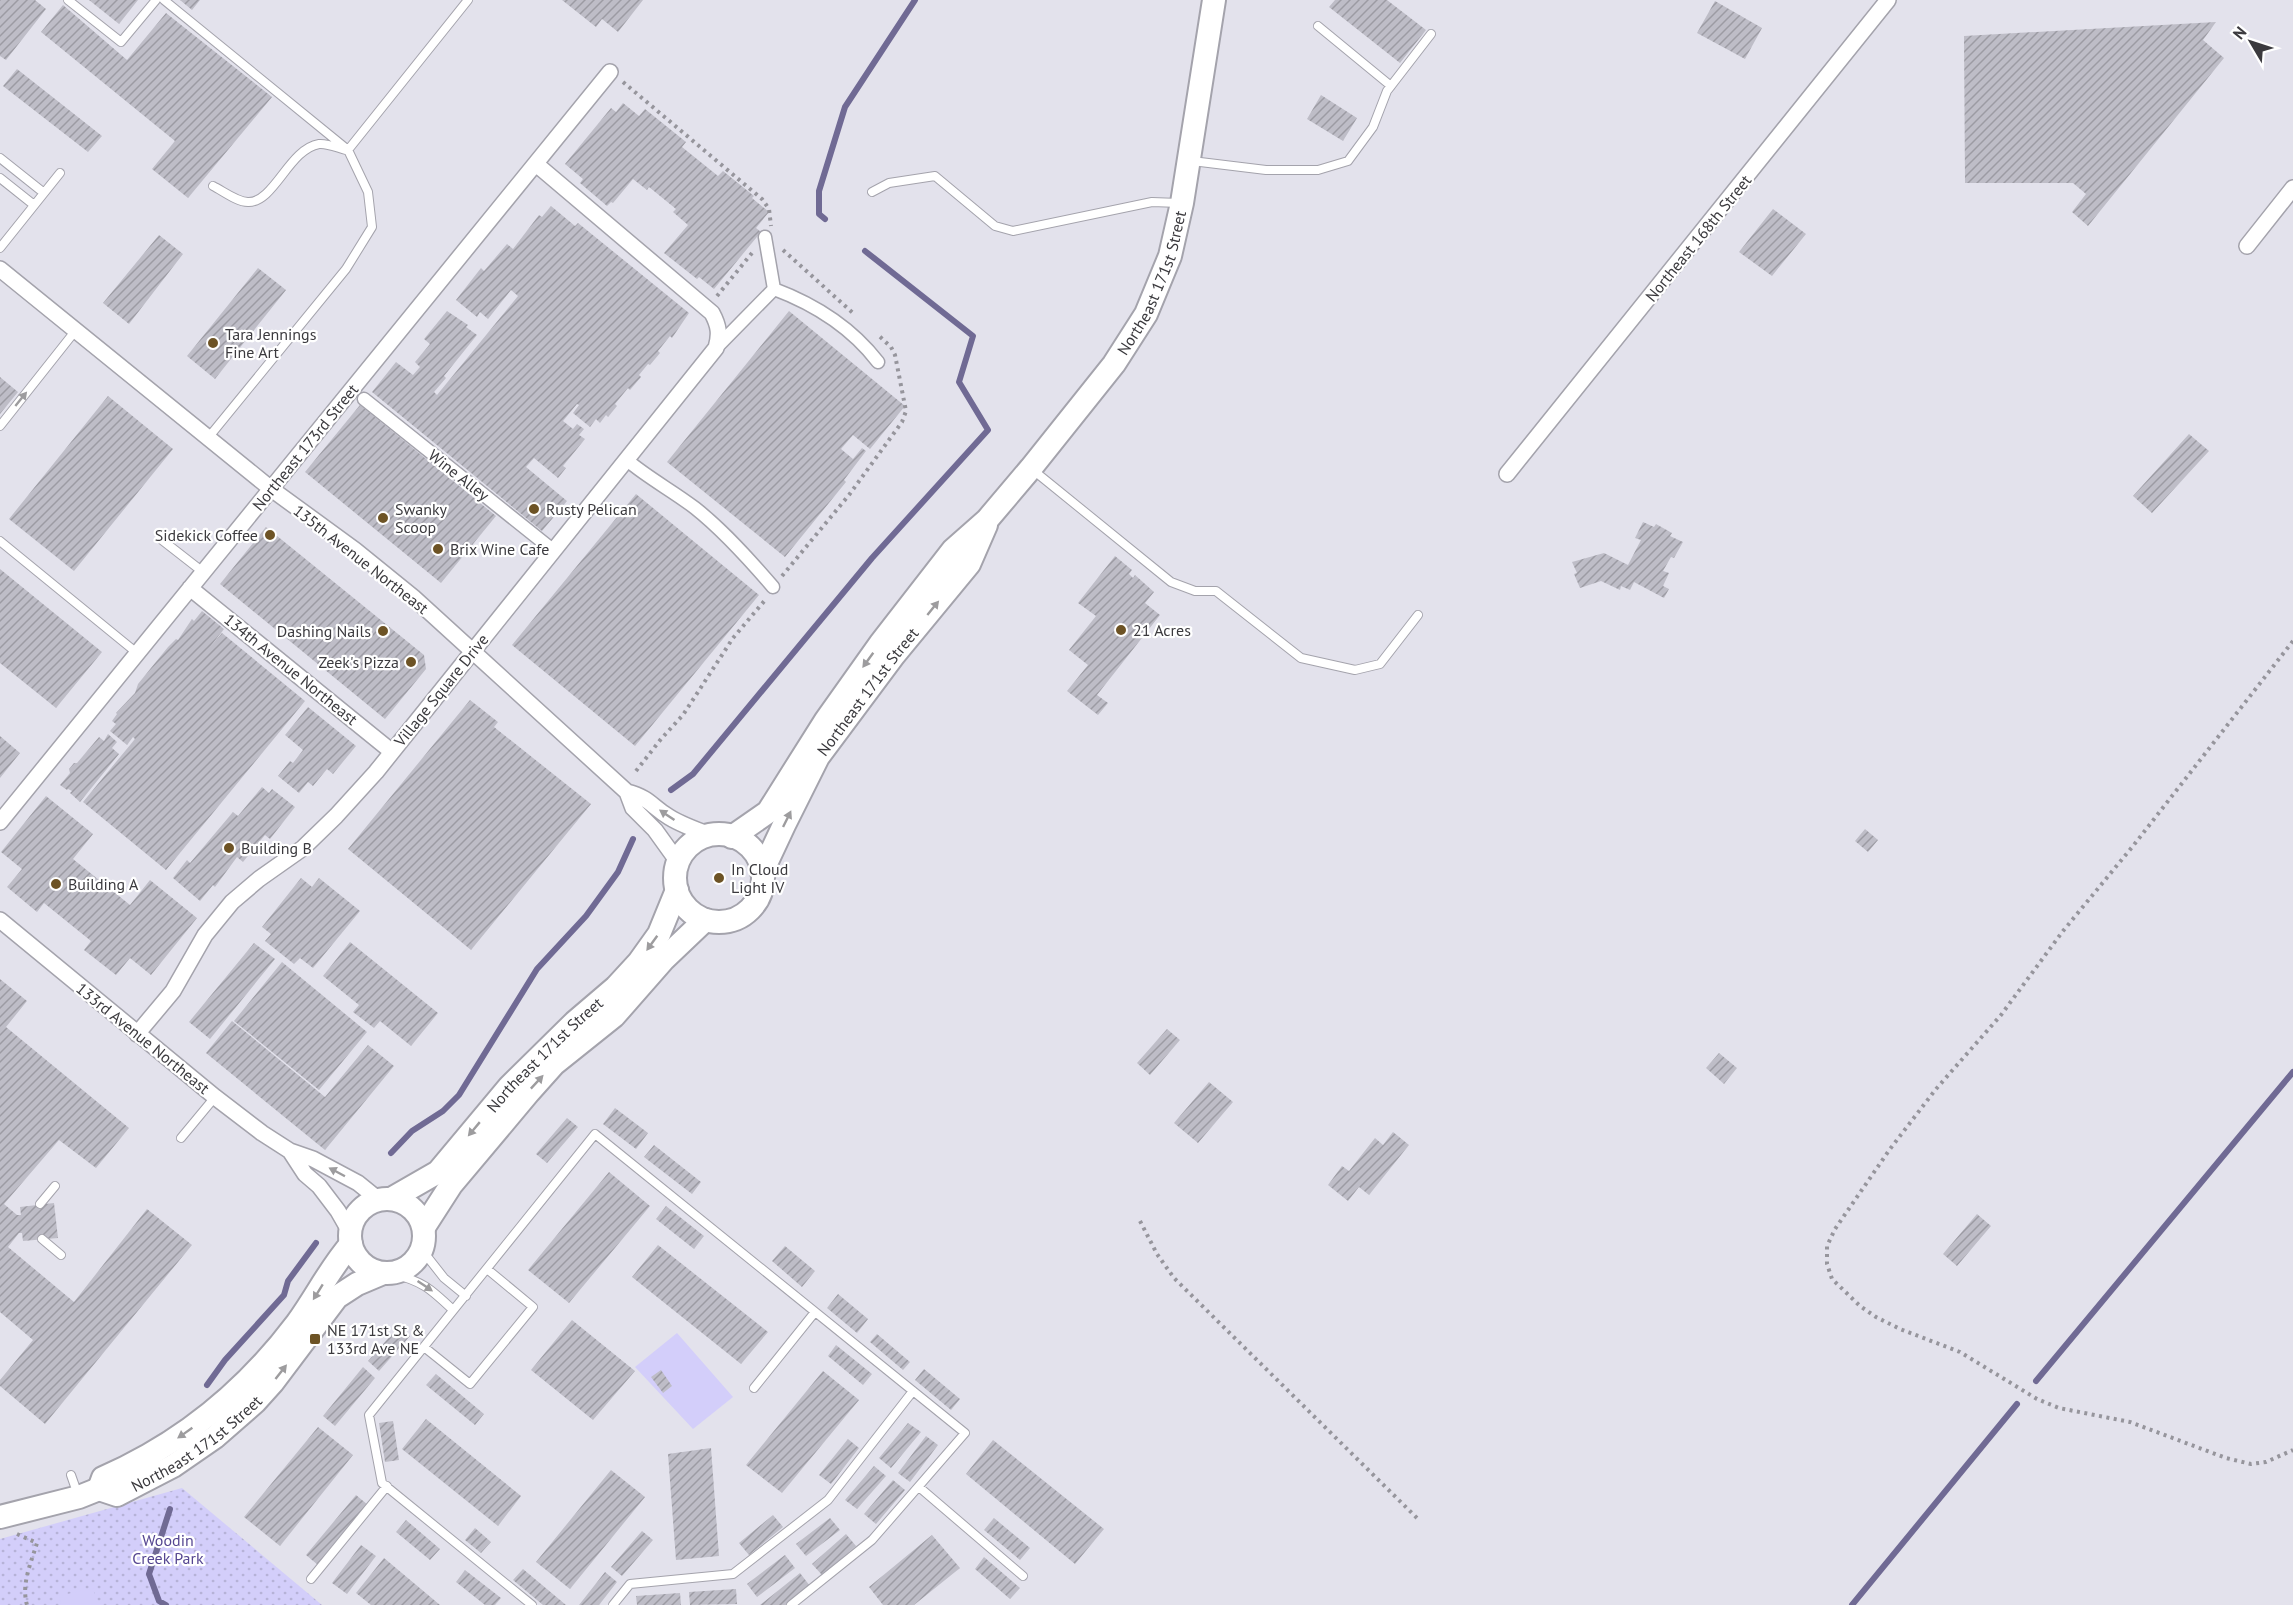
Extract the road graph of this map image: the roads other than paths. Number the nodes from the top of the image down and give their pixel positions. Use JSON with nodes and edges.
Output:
{"nodes":[{"id":1,"x":68,"y":0,"type":"edge"},
{"id":2,"x":156,"y":0,"type":"edge"},
{"id":3,"x":164,"y":0,"type":"edge"},
{"id":4,"x":468,"y":0,"type":"edge"},
{"id":5,"x":1215,"y":0,"type":"edge"},
{"id":6,"x":1888,"y":0,"type":"edge"},
{"id":7,"x":1318,"y":26,"type":"dead end"},
{"id":8,"x":1431,"y":34,"type":"dead end"},
{"id":9,"x":610,"y":72,"type":"road end"},
{"id":10,"x":1391,"y":86,"type":"junction"},
{"id":11,"x":348,"y":150,"type":"junction"},
{"id":12,"x":0,"y":158,"type":"edge"},
{"id":13,"x":1189,"y":161,"type":"junction"},
{"id":14,"x":536,"y":165,"type":"junction"},
{"id":15,"x":60,"y":173,"type":"dead end"},
{"id":16,"x":0,"y":178,"type":"edge"},
{"id":17,"x":213,"y":186,"type":"dead end"},
{"id":18,"x":2293,"y":188,"type":"edge"},
{"id":19,"x":872,"y":192,"type":"dead end"},
{"id":20,"x":44,"y":193,"type":"junction"},
{"id":21,"x":1182,"y":202,"type":"junction"},
{"id":22,"x":34,"y":205,"type":"junction"},
{"id":23,"x":768,"y":235,"type":"road end"},
{"id":24,"x":2247,"y":246,"type":"dead end"},
{"id":25,"x":0,"y":248,"type":"edge"},
{"id":26,"x":2,"y":274,"type":"edge"},
{"id":27,"x":774,"y":289,"type":"junction"},
{"id":28,"x":76,"y":330,"type":"junction"},
{"id":29,"x":716,"y":348,"type":"junction"},
{"id":30,"x":878,"y":362,"type":"dead end"},
{"id":31,"x":364,"y":399,"type":"dead end"},
{"id":32,"x":0,"y":426,"type":"edge"},
{"id":33,"x":208,"y":438,"type":"junction"},
{"id":34,"x":627,"y":460,"type":"junction"},
{"id":35,"x":1031,"y":468,"type":"junction"},
{"id":36,"x":1507,"y":474,"type":"dead end"},
{"id":37,"x":270,"y":489,"type":"junction"},
{"id":38,"x":987,"y":520,"type":"junction"},
{"id":39,"x":162,"y":540,"type":"dead end"},
{"id":40,"x":0,"y":541,"type":"edge"},
{"id":41,"x":554,"y":551,"type":"junction"},
{"id":42,"x":203,"y":572,"type":"junction"},
{"id":43,"x":773,"y":587,"type":"road end"},
{"id":44,"x":190,"y":588,"type":"junction"},
{"id":45,"x":1418,"y":615,"type":"dead end"},
{"id":46,"x":472,"y":651,"type":"junction"},
{"id":47,"x":138,"y":653,"type":"junction"},
{"id":48,"x":391,"y":751,"type":"junction"},
{"id":49,"x":627,"y":792,"type":"junction"},
{"id":50,"x":0,"y":822,"type":"edge"},
{"id":51,"x":721,"y":836,"type":"junction"},
{"id":52,"x":678,"y":862,"type":"junction"},
{"id":53,"x":762,"y":872,"type":"junction"},
{"id":54,"x":676,"y":890,"type":"junction"},
{"id":55,"x":0,"y":920,"type":"edge"},
{"id":56,"x":705,"y":920,"type":"junction"},
{"id":57,"x":137,"y":1034,"type":"junction"},
{"id":58,"x":215,"y":1097,"type":"junction"},
{"id":59,"x":181,"y":1138,"type":"dead end"},
{"id":60,"x":290,"y":1151,"type":"junction"},
{"id":61,"x":55,"y":1186,"type":"dead end"},
{"id":62,"x":385,"y":1199,"type":"junction"},
{"id":63,"x":40,"y":1204,"type":"dead end"},
{"id":64,"x":424,"y":1227,"type":"junction"},
{"id":65,"x":351,"y":1238,"type":"junction"},
{"id":66,"x":42,"y":1239,"type":"dead end"},
{"id":67,"x":422,"y":1250,"type":"junction"},
{"id":68,"x":61,"y":1255,"type":"dead end"},
{"id":69,"x":487,"y":1269,"type":"junction"},
{"id":70,"x":387,"y":1273,"type":"junction"},
{"id":71,"x":465,"y":1296,"type":"junction"},
{"id":72,"x":453,"y":1310,"type":"junction"},
{"id":73,"x":815,"y":1312,"type":"junction"},
{"id":74,"x":424,"y":1347,"type":"junction"},
{"id":75,"x":754,"y":1388,"type":"dead end"},
{"id":76,"x":913,"y":1391,"type":"junction"},
{"id":77,"x":71,"y":1475,"type":"dead end"},
{"id":78,"x":387,"y":1486,"type":"junction"},
{"id":79,"x":919,"y":1487,"type":"junction"},
{"id":80,"x":89,"y":1493,"type":"junction"},
{"id":81,"x":0,"y":1517,"type":"edge"},
{"id":82,"x":1023,"y":1576,"type":"dead end"},
{"id":83,"x":311,"y":1579,"type":"dead end"},
{"id":84,"x":532,"y":1605,"type":"edge"},
{"id":85,"x":613,"y":1605,"type":"edge"},
{"id":86,"x":791,"y":1605,"type":"edge"}],
"edges":[{"from":1,"to":2,"type":"lane"},
{"from":3,"to":11,"type":"lane"},
{"from":4,"to":11,"type":"lane"},
{"from":5,"to":13,"type":"main road","name":"Northeast 171st Street"},
{"from":6,"to":36,"type":"street","name":"Northeast 168th Street"},
{"from":7,"to":10,"type":"lane"},
{"from":8,"to":10,"type":"lane"},
{"from":9,"to":14,"type":"street","name":"Northeast 173rd Street"},
{"from":10,"to":13,"type":"lane"},
{"from":11,"to":17,"type":"lane"},
{"from":11,"to":33,"type":"lane"},
{"from":12,"to":20,"type":"lane"},
{"from":13,"to":21,"type":"main road","name":"Northeast 171st Street"},
{"from":14,"to":29,"type":"street"},
{"from":14,"to":37,"type":"street","name":"Northeast 173rd Street"},
{"from":15,"to":20,"type":"lane"},
{"from":16,"to":22,"type":"lane"},
{"from":18,"to":24,"type":"street"},
{"from":19,"to":21,"type":"lane"},
{"from":20,"to":22,"type":"lane"},
{"from":21,"to":35,"type":"main road","name":"Northeast 171st Street"},
{"from":22,"to":25,"type":"lane"},
{"from":23,"to":27,"type":"street"},
{"from":26,"to":28,"type":"street","name":"135th Avenue Northeast"},
{"from":27,"to":29,"type":"street"},
{"from":27,"to":30,"type":"street"},
{"from":32,"to":28,"type":"lane","one_way":true},
{"from":28,"to":33,"type":"street","name":"135th Avenue Northeast"},
{"from":29,"to":34,"type":"street","name":"Village Square Drive"},
{"from":31,"to":41,"type":"street","name":"Wine Alley"},
{"from":33,"to":37,"type":"street","name":"135th Avenue Northeast"},
{"from":34,"to":41,"type":"street","name":"Village Square Drive"},
{"from":34,"to":43,"type":"street"},
{"from":35,"to":38,"type":"main road","name":"Northeast 171st Street"},
{"from":35,"to":45,"type":"lane"},
{"from":37,"to":42,"type":"street","name":"Northeast 173rd Street"},
{"from":37,"to":46,"type":"street","name":"135th Avenue Northeast"},
{"from":38,"to":51,"type":"main road","name":"Northeast 171st Street","one_way":true},
{"from":53,"to":38,"type":"main road","name":"Northeast 171st Street","one_way":true},
{"from":39,"to":42,"type":"lane"},
{"from":40,"to":47,"type":"lane"},
{"from":41,"to":46,"type":"street","name":"Village Square Drive"},
{"from":42,"to":44,"type":"street","name":"Northeast 173rd Street"},
{"from":44,"to":47,"type":"street","name":"Northeast 173rd Street"},
{"from":44,"to":48,"type":"street","name":"134th Avenue Northeast"},
{"from":46,"to":48,"type":"street","name":"Village Square Drive"},
{"from":46,"to":49,"type":"street","name":"135th Avenue Northeast"},
{"from":47,"to":50,"type":"street","name":"Northeast 173rd Street"},
{"from":48,"to":57,"type":"street","name":"Village Square Drive"},
{"from":51,"to":49,"type":"street","name":"135th Avenue Northeast","one_way":true},
{"from":49,"to":52,"type":"street","name":"135th Avenue Northeast"},
{"from":51,"to":52,"type":"main road"},
{"from":51,"to":53,"type":"main road"},
{"from":52,"to":54,"type":"main road"},
{"from":53,"to":56,"type":"main road"},
{"from":54,"to":56,"type":"main road"},
{"from":54,"to":62,"type":"main road","name":"Northeast 171st Street","one_way":true},
{"from":55,"to":57,"type":"street","name":"133rd Avenue Northeast"},
{"from":64,"to":56,"type":"main road","name":"Northeast 171st Street","one_way":true},
{"from":57,"to":58,"type":"street","name":"133rd Avenue Northeast"},
{"from":58,"to":59,"type":"lane"},
{"from":58,"to":60,"type":"street","name":"133rd Avenue Northeast"},
{"from":62,"to":60,"type":"street","name":"133rd Avenue Northeast","one_way":true},
{"from":60,"to":65,"type":"street","name":"133rd Avenue Northeast"},
{"from":61,"to":63,"type":"lane"},
{"from":62,"to":64,"type":"main road"},
{"from":62,"to":65,"type":"main road"},
{"from":64,"to":67,"type":"main road"},
{"from":65,"to":70,"type":"main road"},
{"from":65,"to":80,"type":"main road","name":"Northeast 171st Street","one_way":true},
{"from":66,"to":68,"type":"lane"},
{"from":67,"to":70,"type":"main road"},
{"from":67,"to":71,"type":"lane"},
{"from":69,"to":71,"type":"lane"},
{"from":69,"to":73,"type":"lane"},
{"from":69,"to":74,"type":"lane"},
{"from":70,"to":72,"type":"lane","one_way":true},
{"from":80,"to":70,"type":"main road","name":"Northeast 171st Street","one_way":true},
{"from":71,"to":72,"type":"lane"},
{"from":72,"to":74,"type":"lane"},
{"from":73,"to":75,"type":"lane"},
{"from":73,"to":76,"type":"lane"},
{"from":74,"to":78,"type":"lane"},
{"from":76,"to":79,"type":"lane"},
{"from":76,"to":85,"type":"lane"},
{"from":77,"to":80,"type":"lane"},
{"from":78,"to":83,"type":"lane"},
{"from":78,"to":84,"type":"lane"},
{"from":79,"to":82,"type":"lane"},
{"from":79,"to":86,"type":"lane"},
{"from":80,"to":81,"type":"main road"}]}
